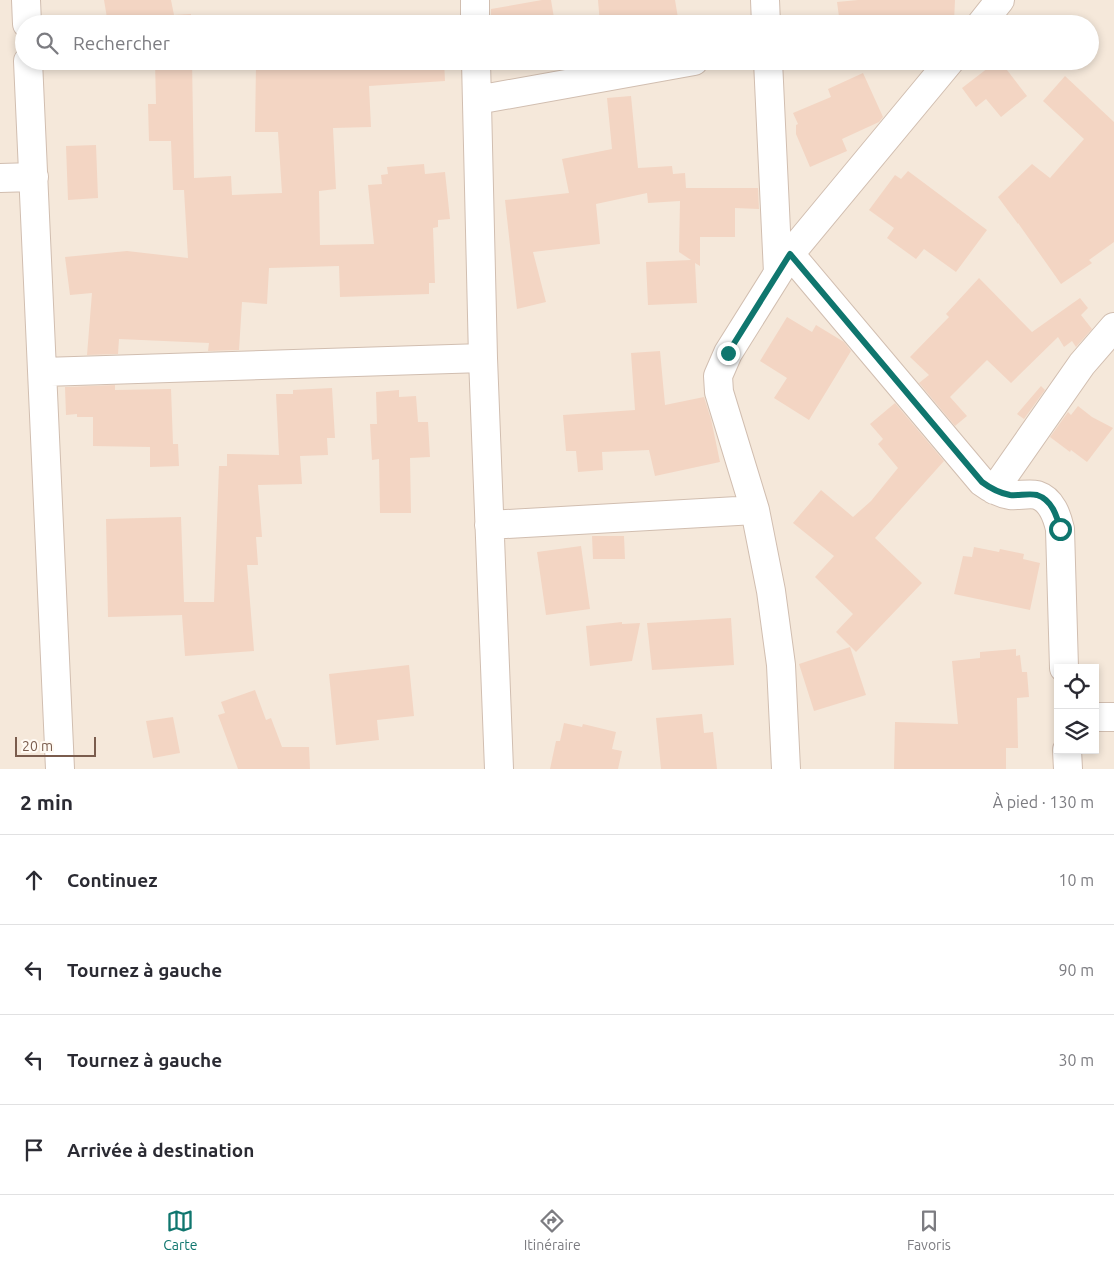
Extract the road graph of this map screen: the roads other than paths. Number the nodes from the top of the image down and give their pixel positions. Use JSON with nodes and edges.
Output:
{"nodes":[{"id":1,"x":26,"y":0,"type":"edge"},
{"id":2,"x":475,"y":0,"type":"edge"},
{"id":3,"x":765,"y":0,"type":"edge"},
{"id":4,"x":1000,"y":0,"type":"edge"},
{"id":5,"x":27,"y":15,"type":"edge"},
{"id":6,"x":475,"y":15,"type":"edge"},
{"id":7,"x":766,"y":15,"type":"edge"},
{"id":8,"x":988,"y":15,"type":"edge"},
{"id":9,"x":28,"y":70,"type":"edge"},
{"id":10,"x":476,"y":70,"type":"edge"},
{"id":11,"x":644,"y":70,"type":"edge"},
{"id":12,"x":769,"y":70,"type":"edge"},
{"id":13,"x":943,"y":70,"type":"edge"},
{"id":14,"x":477,"y":100,"type":"junction"},
{"id":15,"x":34,"y":177,"type":"junction"},
{"id":16,"x":0,"y":178,"type":"edge"},
{"id":17,"x":784,"y":264,"type":"junction"},
{"id":18,"x":1114,"y":327,"type":"edge"},
{"id":19,"x":483,"y":358,"type":"junction"},
{"id":20,"x":43,"y":372,"type":"junction"},
{"id":21,"x":994,"y":490,"type":"junction"},
{"id":22,"x":756,"y":510,"type":"junction"},
{"id":23,"x":489,"y":525,"type":"junction"},
{"id":24,"x":1064,"y":664,"type":"edge"},
{"id":25,"x":1114,"y":716,"type":"edge"},
{"id":26,"x":1099,"y":717,"type":"edge"},
{"id":27,"x":1067,"y":754,"type":"edge"},
{"id":28,"x":60,"y":769,"type":"edge"},
{"id":29,"x":499,"y":769,"type":"edge"},
{"id":30,"x":786,"y":769,"type":"edge"},
{"id":31,"x":1068,"y":769,"type":"edge"}],
"edges":[{"from":1,"to":5,"type":"street"},
{"from":2,"to":6,"type":"street"},
{"from":3,"to":7,"type":"street"},
{"from":4,"to":8,"type":"street"},
{"from":9,"to":15,"type":"street"},
{"from":10,"to":14,"type":"street"},
{"from":11,"to":14,"type":"street"},
{"from":12,"to":17,"type":"street"},
{"from":13,"to":17,"type":"street"},
{"from":14,"to":19,"type":"street"},
{"from":15,"to":16,"type":"street"},
{"from":15,"to":20,"type":"street"},
{"from":17,"to":21,"type":"street"},
{"from":17,"to":22,"type":"street"},
{"from":18,"to":21,"type":"street"},
{"from":19,"to":20,"type":"street"},
{"from":19,"to":23,"type":"street"},
{"from":20,"to":28,"type":"street"},
{"from":21,"to":24,"type":"street"},
{"from":22,"to":23,"type":"street"},
{"from":22,"to":30,"type":"street"},
{"from":23,"to":29,"type":"street"},
{"from":25,"to":26,"type":"street"},
{"from":27,"to":31,"type":"street"}]}
